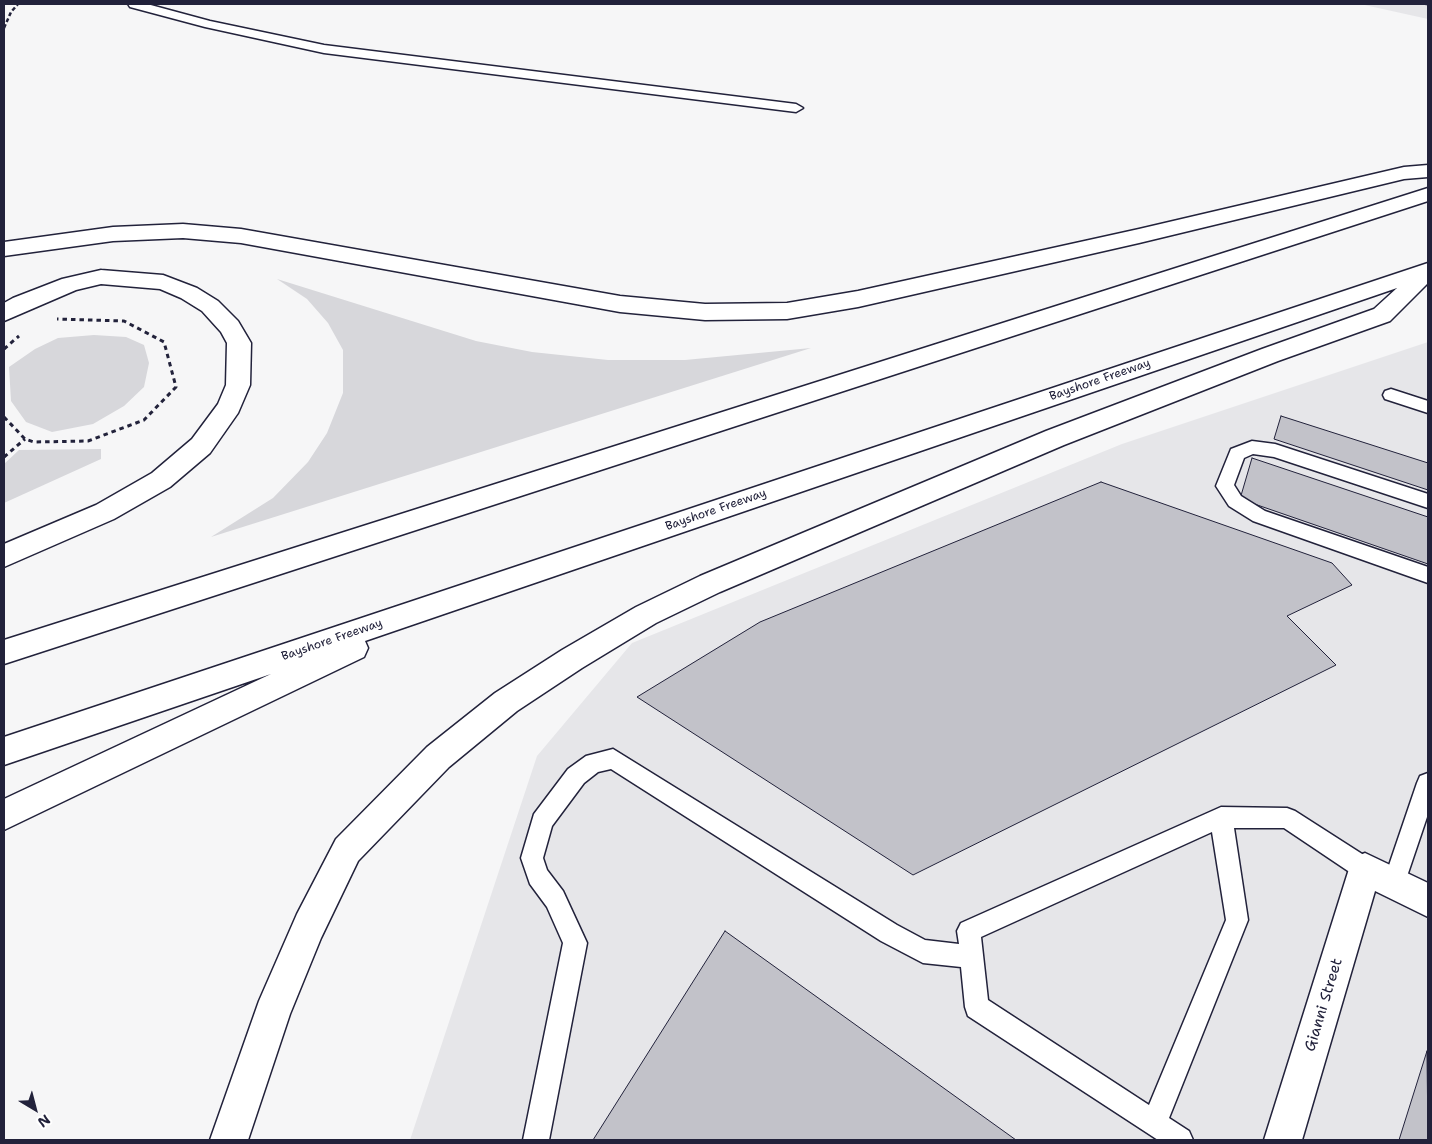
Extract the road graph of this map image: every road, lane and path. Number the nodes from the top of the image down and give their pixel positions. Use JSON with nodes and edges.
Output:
{"nodes":[{"id":1,"x":18,"y":4,"type":"edge"},
{"id":2,"x":134,"y":4,"type":"edge"},
{"id":3,"x":4,"y":28,"type":"edge"},
{"id":4,"x":796,"y":108,"type":"dead end"},
{"id":5,"x":1428,"y":171,"type":"edge"},
{"id":6,"x":1428,"y":194,"type":"edge"},
{"id":7,"x":12,"y":248,"type":"edge"},
{"id":8,"x":1428,"y":270,"type":"edge"},
{"id":9,"x":12,"y":308,"type":"edge"},
{"id":10,"x":48,"y":323,"type":"dead end"},
{"id":11,"x":21,"y":334,"type":"dead end"},
{"id":12,"x":4,"y":349,"type":"edge"},
{"id":13,"x":1391,"y":395,"type":"dead end"},
{"id":14,"x":1428,"y":407,"type":"edge"},
{"id":15,"x":4,"y":417,"type":"edge"},
{"id":16,"x":25,"y":439,"type":"junction"},
{"id":17,"x":4,"y":457,"type":"edge"},
{"id":18,"x":1428,"y":501,"type":"edge"},
{"id":19,"x":4,"y":556,"type":"edge"},
{"id":20,"x":1428,"y":575,"type":"edge"},
{"id":21,"x":466,"y":595,"type":"junction"},
{"id":22,"x":4,"y":652,"type":"edge"},
{"id":23,"x":4,"y":751,"type":"edge"},
{"id":24,"x":1428,"y":783,"type":"edge"},
{"id":25,"x":4,"y":815,"type":"edge"},
{"id":26,"x":1221,"y":817,"type":"junction"},
{"id":27,"x":1380,"y":876,"type":"junction"},
{"id":28,"x":1428,"y":900,"type":"edge"},
{"id":29,"x":971,"y":957,"type":"junction"},
{"id":30,"x":1154,"y":1123,"type":"junction"},
{"id":31,"x":229,"y":1140,"type":"edge"},
{"id":32,"x":536,"y":1140,"type":"edge"},
{"id":33,"x":1180,"y":1140,"type":"edge"},
{"id":34,"x":1283,"y":1140,"type":"edge"}],
"edges":[{"from":1,"to":3,"type":"path"},
{"from":2,"to":4,"type":"lane"},
{"from":5,"to":7,"type":"main road"},
{"from":6,"to":22,"type":"main road"},
{"from":8,"to":21,"type":"main road","name":"Bayshore Freeway"},
{"from":8,"to":31,"type":"main road"},
{"from":9,"to":19,"type":"main road"},
{"from":10,"to":16,"type":"path"},
{"from":11,"to":12,"type":"path"},
{"from":13,"to":14,"type":"lane"},
{"from":15,"to":16,"type":"path"},
{"from":16,"to":17,"type":"path"},
{"from":18,"to":20,"type":"lane"},
{"from":21,"to":23,"type":"main road","name":"Bayshore Freeway"},
{"from":21,"to":25,"type":"main road"},
{"from":24,"to":27,"type":"lane"},
{"from":26,"to":27,"type":"lane"},
{"from":26,"to":29,"type":"lane"},
{"from":26,"to":30,"type":"lane"},
{"from":27,"to":28,"type":"main road"},
{"from":27,"to":34,"type":"main road","name":"Gianni Street"},
{"from":29,"to":30,"type":"lane"},
{"from":29,"to":32,"type":"lane"},
{"from":30,"to":33,"type":"lane"}]}
